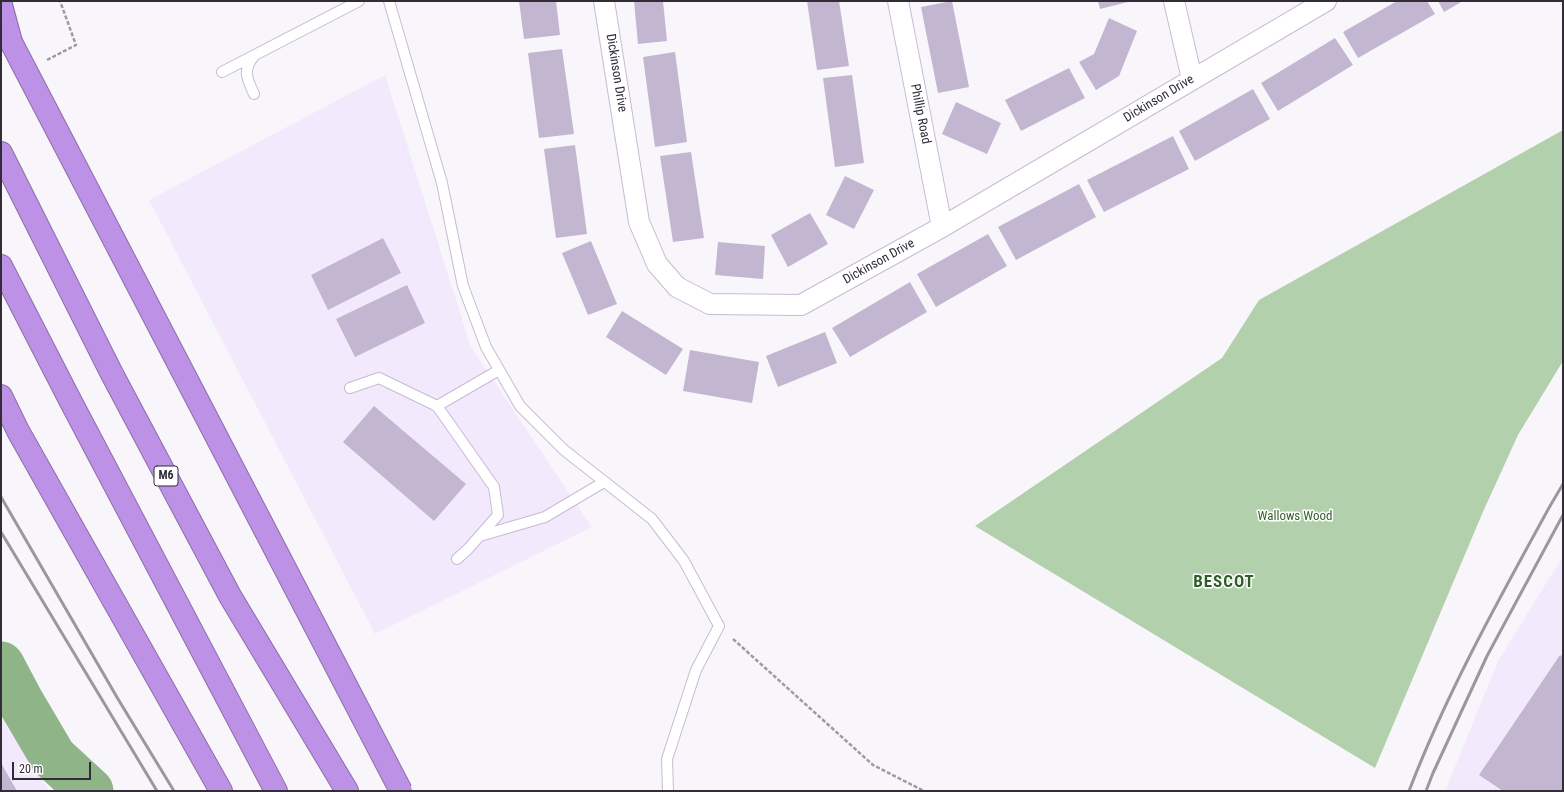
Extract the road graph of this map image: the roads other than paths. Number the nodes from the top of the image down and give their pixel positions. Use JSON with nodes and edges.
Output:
{"nodes":[{"id":1,"x":358,"y":1,"type":"edge"},
{"id":2,"x":390,"y":1,"type":"edge"},
{"id":3,"x":604,"y":1,"type":"edge"},
{"id":4,"x":898,"y":1,"type":"edge"},
{"id":5,"x":1174,"y":1,"type":"edge"},
{"id":6,"x":1326,"y":1,"type":"edge"},
{"id":7,"x":1,"y":5,"type":"edge"},
{"id":8,"x":255,"y":54,"type":"junction"},
{"id":9,"x":222,"y":72,"type":"dead end"},
{"id":10,"x":1192,"y":79,"type":"junction"},
{"id":11,"x":254,"y":94,"type":"dead end"},
{"id":12,"x":1,"y":153,"type":"edge"},
{"id":13,"x":942,"y":228,"type":"junction"},
{"id":14,"x":1,"y":266,"type":"edge"},
{"id":15,"x":499,"y":370,"type":"junction"},
{"id":16,"x":350,"y":388,"type":"dead end"},
{"id":17,"x":1,"y":396,"type":"edge"},
{"id":18,"x":437,"y":406,"type":"junction"},
{"id":19,"x":604,"y":482,"type":"junction"},
{"id":20,"x":479,"y":536,"type":"junction"},
{"id":21,"x":457,"y":558,"type":"dead end"},
{"id":22,"x":221,"y":791,"type":"edge"},
{"id":23,"x":276,"y":791,"type":"edge"},
{"id":24,"x":347,"y":791,"type":"edge"},
{"id":25,"x":402,"y":791,"type":"edge"},
{"id":26,"x":668,"y":791,"type":"edge"}],
"edges":[{"from":1,"to":8,"type":"lane"},
{"from":2,"to":15,"type":"lane"},
{"from":3,"to":13,"type":"street","name":"Dickinson Drive"},
{"from":4,"to":13,"type":"street","name":"Phillip Road"},
{"from":5,"to":10,"type":"street"},
{"from":6,"to":10,"type":"street","name":"Dickinson Drive"},
{"from":7,"to":25,"type":"highway","bridge":true},
{"from":8,"to":9,"type":"lane"},
{"from":8,"to":11,"type":"lane"},
{"from":10,"to":13,"type":"street","name":"Dickinson Drive"},
{"from":12,"to":24,"type":"highway","number":"M6"},
{"from":14,"to":23,"type":"highway"},
{"from":15,"to":18,"type":"lane"},
{"from":15,"to":19,"type":"lane"},
{"from":16,"to":18,"type":"lane"},
{"from":17,"to":22,"type":"highway"},
{"from":18,"to":20,"type":"lane"},
{"from":19,"to":20,"type":"lane"},
{"from":19,"to":26,"type":"lane"},
{"from":20,"to":21,"type":"lane"}]}
